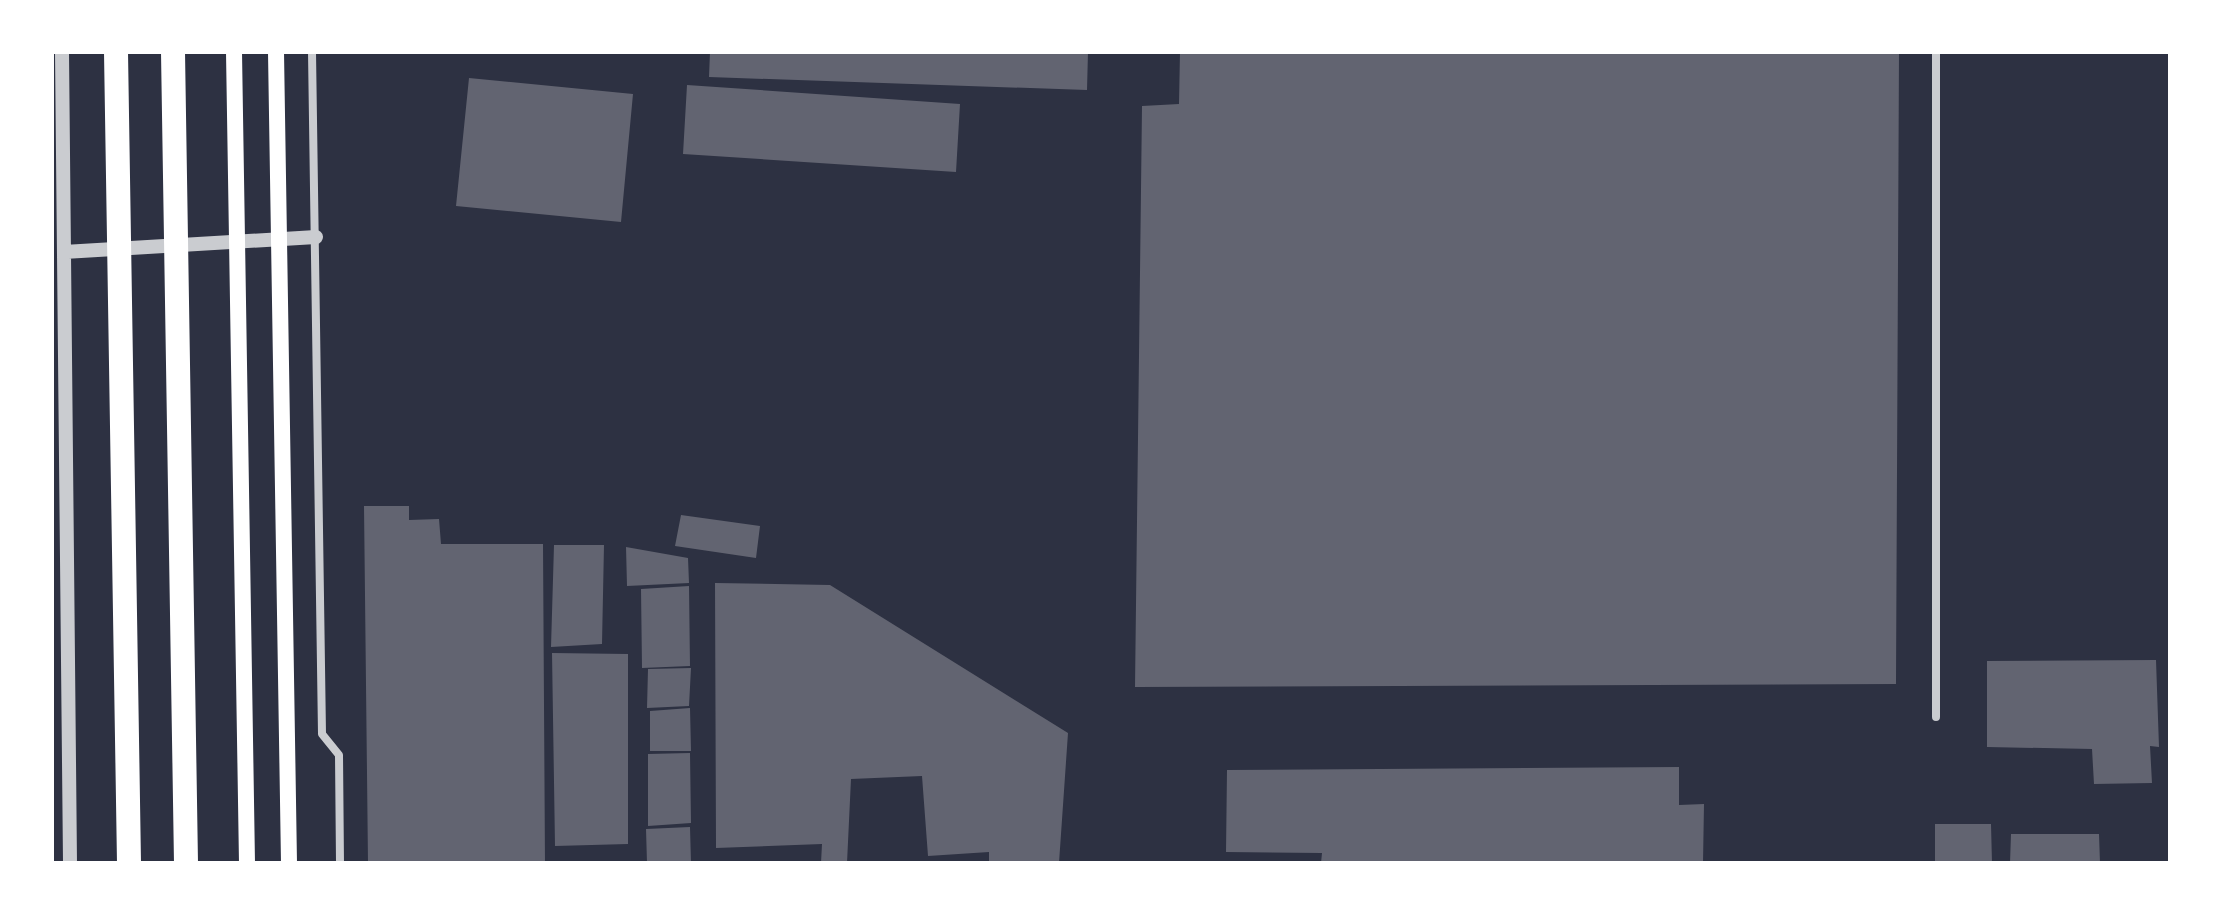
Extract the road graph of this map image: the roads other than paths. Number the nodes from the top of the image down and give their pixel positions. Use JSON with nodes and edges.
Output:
{"nodes":[{"id":1,"x":62,"y":52,"type":"edge"},
{"id":2,"x":116,"y":52,"type":"edge"},
{"id":3,"x":173,"y":52,"type":"edge"},
{"id":4,"x":234,"y":52,"type":"edge"},
{"id":5,"x":276,"y":52,"type":"edge"},
{"id":6,"x":312,"y":52,"type":"edge"},
{"id":7,"x":1936,"y":52,"type":"edge"},
{"id":8,"x":316,"y":237,"type":"junction"},
{"id":9,"x":64,"y":252,"type":"junction"},
{"id":10,"x":1936,"y":717,"type":"dead end"},
{"id":11,"x":70,"y":863,"type":"edge"},
{"id":12,"x":129,"y":863,"type":"edge"},
{"id":13,"x":186,"y":863,"type":"edge"},
{"id":14,"x":247,"y":863,"type":"edge"},
{"id":15,"x":289,"y":863,"type":"edge"},
{"id":16,"x":340,"y":863,"type":"edge"}],
"edges":[{"from":1,"to":9,"type":"street"},
{"from":2,"to":12,"type":"highway"},
{"from":3,"to":13,"type":"highway"},
{"from":4,"to":14,"type":"main road"},
{"from":5,"to":15,"type":"main road"},
{"from":6,"to":8,"type":"street"},
{"from":7,"to":10,"type":"street"},
{"from":8,"to":9,"type":"street"},
{"from":8,"to":16,"type":"street"},
{"from":9,"to":11,"type":"street"}]}
